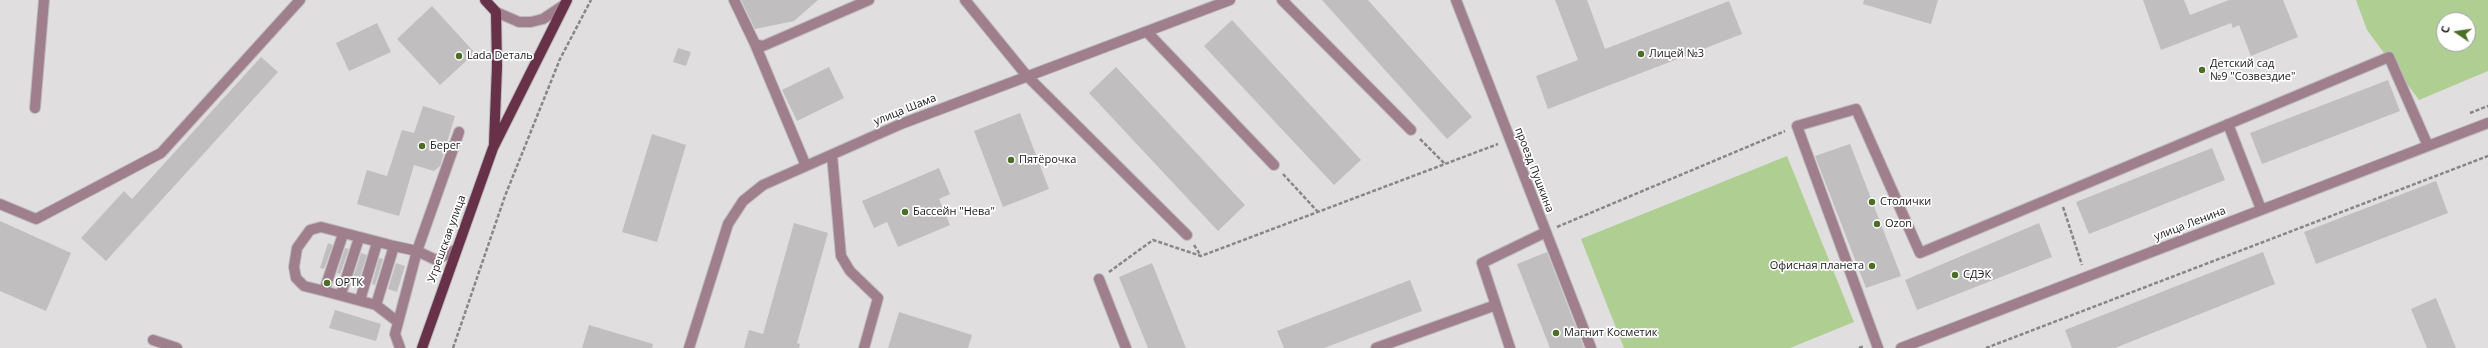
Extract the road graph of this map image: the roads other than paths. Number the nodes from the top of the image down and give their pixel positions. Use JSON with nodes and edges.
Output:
{"nodes":[{"id":1,"x":44,"y":0,"type":"edge"},
{"id":2,"x":300,"y":0,"type":"edge"},
{"id":3,"x":485,"y":0,"type":"edge"},
{"id":4,"x":734,"y":0,"type":"edge"},
{"id":5,"x":869,"y":0,"type":"edge"},
{"id":6,"x":965,"y":0,"type":"edge"},
{"id":7,"x":1230,"y":0,"type":"edge"},
{"id":8,"x":1282,"y":0,"type":"edge"},
{"id":9,"x":1456,"y":0,"type":"edge"},
{"id":10,"x":566,"y":3,"type":"edge"},
{"id":11,"x":496,"y":12,"type":"junction"},
{"id":12,"x":1147,"y":32,"type":"junction"},
{"id":13,"x":755,"y":44,"type":"junction"},
{"id":14,"x":1028,"y":76,"type":"junction"},
{"id":15,"x":35,"y":108,"type":"dead end"},
{"id":16,"x":2488,"y":123,"type":"edge"},
{"id":17,"x":2228,"y":124,"type":"junction"},
{"id":18,"x":1411,"y":130,"type":"road end"},
{"id":19,"x":459,"y":132,"type":"dead end"},
{"id":20,"x":2428,"y":146,"type":"junction"},
{"id":21,"x":493,"y":148,"type":"junction"},
{"id":22,"x":832,"y":155,"type":"junction"},
{"id":23,"x":1274,"y":165,"type":"road end"},
{"id":24,"x":806,"y":166,"type":"junction"},
{"id":25,"x":0,"y":204,"type":"edge"},
{"id":26,"x":2261,"y":209,"type":"junction"},
{"id":27,"x":1546,"y":232,"type":"junction"},
{"id":28,"x":343,"y":234,"type":"junction"},
{"id":29,"x":1187,"y":235,"type":"dead end"},
{"id":30,"x":359,"y":238,"type":"junction"},
{"id":31,"x":377,"y":243,"type":"junction"},
{"id":32,"x":394,"y":246,"type":"junction"},
{"id":33,"x":456,"y":250,"type":"junction"},
{"id":34,"x":417,"y":251,"type":"junction"},
{"id":35,"x":1099,"y":279,"type":"road end"},
{"id":36,"x":324,"y":291,"type":"junction"},
{"id":37,"x":341,"y":294,"type":"junction"},
{"id":38,"x":360,"y":300,"type":"junction"},
{"id":39,"x":376,"y":305,"type":"junction"},
{"id":40,"x":1496,"y":305,"type":"junction"},
{"id":41,"x":398,"y":322,"type":"junction"},
{"id":42,"x":153,"y":340,"type":"dead end"},
{"id":43,"x":424,"y":345,"type":"edge"},
{"id":44,"x":176,"y":348,"type":"edge"},
{"id":45,"x":400,"y":348,"type":"edge"},
{"id":46,"x":688,"y":348,"type":"edge"},
{"id":47,"x":864,"y":348,"type":"edge"},
{"id":48,"x":1126,"y":348,"type":"edge"},
{"id":49,"x":1376,"y":348,"type":"edge"},
{"id":50,"x":1510,"y":348,"type":"edge"},
{"id":51,"x":1591,"y":348,"type":"edge"},
{"id":52,"x":1878,"y":348,"type":"edge"},
{"id":53,"x":1901,"y":348,"type":"edge"}],
"edges":[{"from":1,"to":15,"type":"street"},
{"from":2,"to":25,"type":"street"},
{"from":3,"to":11,"type":"main road","name":"Угрешская улица"},
{"from":4,"to":13,"type":"street"},
{"from":5,"to":13,"type":"street"},
{"from":6,"to":14,"type":"street"},
{"from":7,"to":12,"type":"street","name":"улица Шама"},
{"from":8,"to":18,"type":"street"},
{"from":9,"to":27,"type":"street","name":"проезд Пушкина"},
{"from":10,"to":11,"type":"street","name":"Угрешская улица"},
{"from":10,"to":21,"type":"main road","name":"Угрешская улица"},
{"from":11,"to":21,"type":"main road","name":"Угрешская улица"},
{"from":12,"to":14,"type":"street","name":"улица Шама"},
{"from":12,"to":23,"type":"street"},
{"from":13,"to":24,"type":"street"},
{"from":14,"to":22,"type":"street","name":"улица Шама"},
{"from":14,"to":29,"type":"street"},
{"from":16,"to":20,"type":"street","name":"улица Ленина"},
{"from":17,"to":20,"type":"street"},
{"from":17,"to":26,"type":"street"},
{"from":17,"to":52,"type":"street"},
{"from":19,"to":34,"type":"street"},
{"from":20,"to":26,"type":"street","name":"улица Ленина"},
{"from":21,"to":33,"type":"main road","name":"Угрешская улица"},
{"from":22,"to":24,"type":"street","name":"улица Шама"},
{"from":22,"to":47,"type":"street"},
{"from":24,"to":46,"type":"street","name":"улица Шама"},
{"from":26,"to":53,"type":"street","name":"улица Ленина"},
{"from":27,"to":40,"type":"street"},
{"from":27,"to":51,"type":"street","name":"проезд Пушкина"},
{"from":28,"to":30,"type":"street"},
{"from":28,"to":36,"type":"street"},
{"from":28,"to":36,"type":"street"},
{"from":30,"to":31,"type":"street"},
{"from":30,"to":37,"type":"street"},
{"from":31,"to":32,"type":"street"},
{"from":31,"to":38,"type":"street"},
{"from":32,"to":34,"type":"street"},
{"from":32,"to":39,"type":"street"},
{"from":33,"to":34,"type":"street"},
{"from":33,"to":43,"type":"main road","name":"Угрешская улица"},
{"from":34,"to":41,"type":"street"},
{"from":35,"to":48,"type":"street"},
{"from":36,"to":37,"type":"street"},
{"from":37,"to":38,"type":"street"},
{"from":38,"to":39,"type":"street"},
{"from":39,"to":41,"type":"street"},
{"from":40,"to":49,"type":"street"},
{"from":40,"to":50,"type":"street"},
{"from":41,"to":45,"type":"street"},
{"from":42,"to":44,"type":"street"}]}
